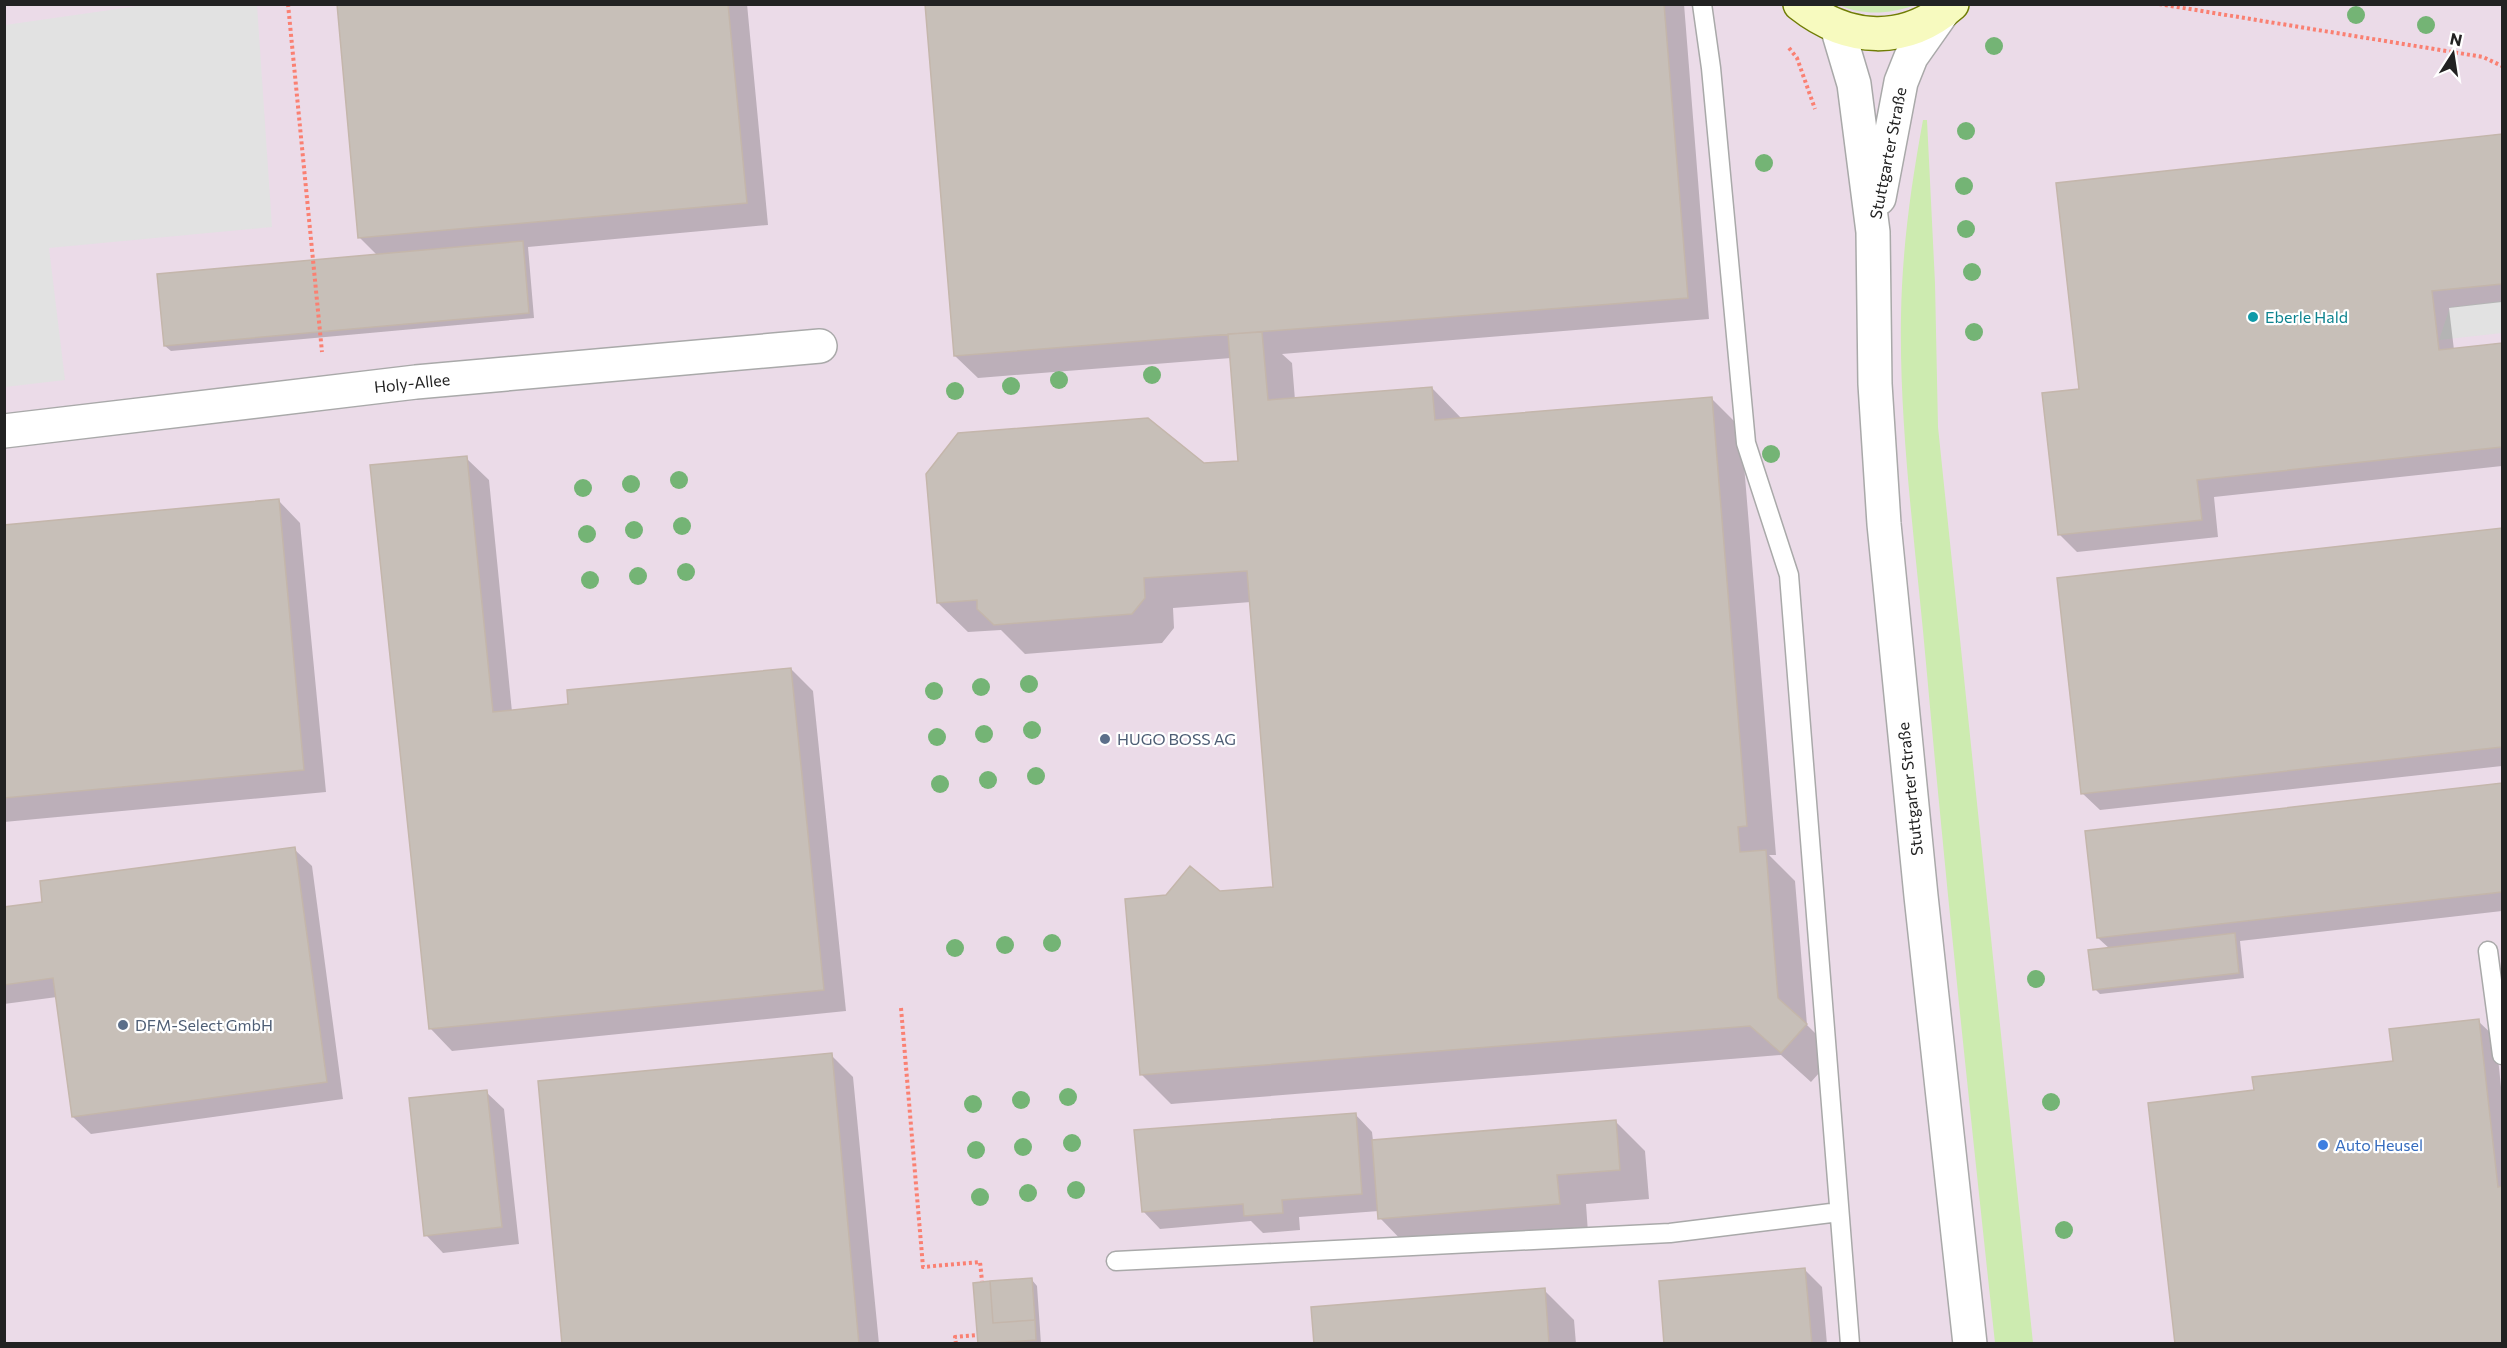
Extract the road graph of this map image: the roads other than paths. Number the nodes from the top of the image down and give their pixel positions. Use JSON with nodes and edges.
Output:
{"nodes":[{"id":1,"x":1702,"y":4,"type":"edge"},
{"id":2,"x":1800,"y":4,"type":"edge"},
{"id":3,"x":1947,"y":9,"type":"edge"},
{"id":4,"x":1837,"y":27,"type":"junction"},
{"id":5,"x":1873,"y":232,"type":"junction"},
{"id":6,"x":820,"y":346,"type":"dead end"},
{"id":7,"x":4,"y":430,"type":"edge"},
{"id":8,"x":2488,"y":951,"type":"dead end"},
{"id":9,"x":2502,"y":1055,"type":"edge"},
{"id":10,"x":1839,"y":1212,"type":"junction"},
{"id":11,"x":1116,"y":1261,"type":"dead end"},
{"id":12,"x":1850,"y":1344,"type":"edge"},
{"id":13,"x":1970,"y":1344,"type":"edge"}],
"edges":[{"from":1,"to":10,"type":"lane"},
{"from":2,"to":4,"type":"main road"},
{"from":3,"to":4,"type":"main road"},
{"from":3,"to":5,"type":"street","name":"Stuttgarter Straße"},
{"from":4,"to":5,"type":"street","name":"Stuttgarter Straße"},
{"from":5,"to":13,"type":"street","name":"Stuttgarter Straße"},
{"from":6,"to":7,"type":"street","name":"Holy-Allee"},
{"from":8,"to":9,"type":"lane"},
{"from":10,"to":11,"type":"lane"},
{"from":10,"to":12,"type":"lane"}]}
